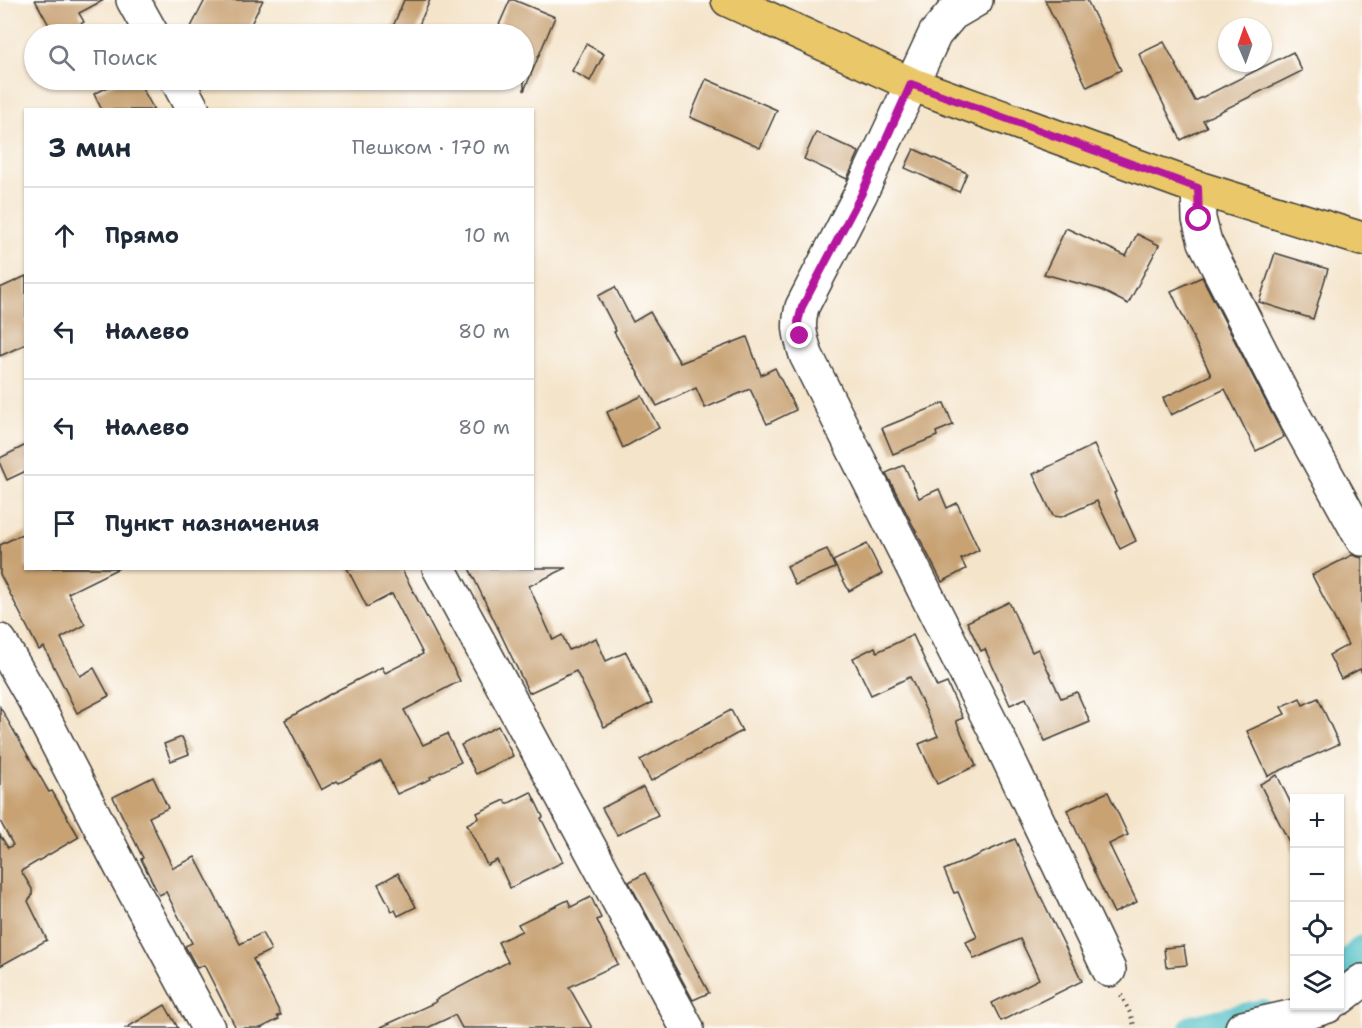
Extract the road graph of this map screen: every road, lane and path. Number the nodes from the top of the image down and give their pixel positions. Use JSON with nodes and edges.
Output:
{"nodes":[{"id":1,"x":133,"y":0,"type":"edge"},
{"id":2,"x":728,"y":0,"type":"edge"},
{"id":3,"x":976,"y":0,"type":"edge"},
{"id":4,"x":146,"y":24,"type":"edge"},
{"id":5,"x":911,"y":84,"type":"junction"},
{"id":6,"x":183,"y":90,"type":"edge"},
{"id":7,"x":193,"y":108,"type":"edge"},
{"id":8,"x":1198,"y":188,"type":"junction"},
{"id":9,"x":1362,"y":239,"type":"edge"},
{"id":10,"x":1362,"y":539,"type":"edge"},
{"id":11,"x":440,"y":570,"type":"edge"},
{"id":12,"x":0,"y":641,"type":"edge"},
{"id":13,"x":1109,"y":970,"type":"dead end"},
{"id":14,"x":1362,"y":981,"type":"edge"},
{"id":15,"x":1344,"y":995,"type":"edge"},
{"id":16,"x":1314,"y":1010,"type":"edge"},
{"id":17,"x":1130,"y":1013,"type":"dead end"},
{"id":18,"x":208,"y":1028,"type":"edge"},
{"id":19,"x":687,"y":1028,"type":"edge"},
{"id":20,"x":1135,"y":1028,"type":"edge"},
{"id":21,"x":1242,"y":1028,"type":"edge"}],
"edges":[{"from":1,"to":4,"type":"street"},
{"from":2,"to":5,"type":"main road"},
{"from":3,"to":5,"type":"street"},
{"from":5,"to":8,"type":"main road"},
{"from":5,"to":13,"type":"street"},
{"from":6,"to":7,"type":"street"},
{"from":8,"to":9,"type":"main road"},
{"from":8,"to":10,"type":"street"},
{"from":11,"to":19,"type":"street"},
{"from":12,"to":18,"type":"street"},
{"from":14,"to":15,"type":"street"},
{"from":16,"to":21,"type":"street"},
{"from":17,"to":20,"type":"path"}]}
